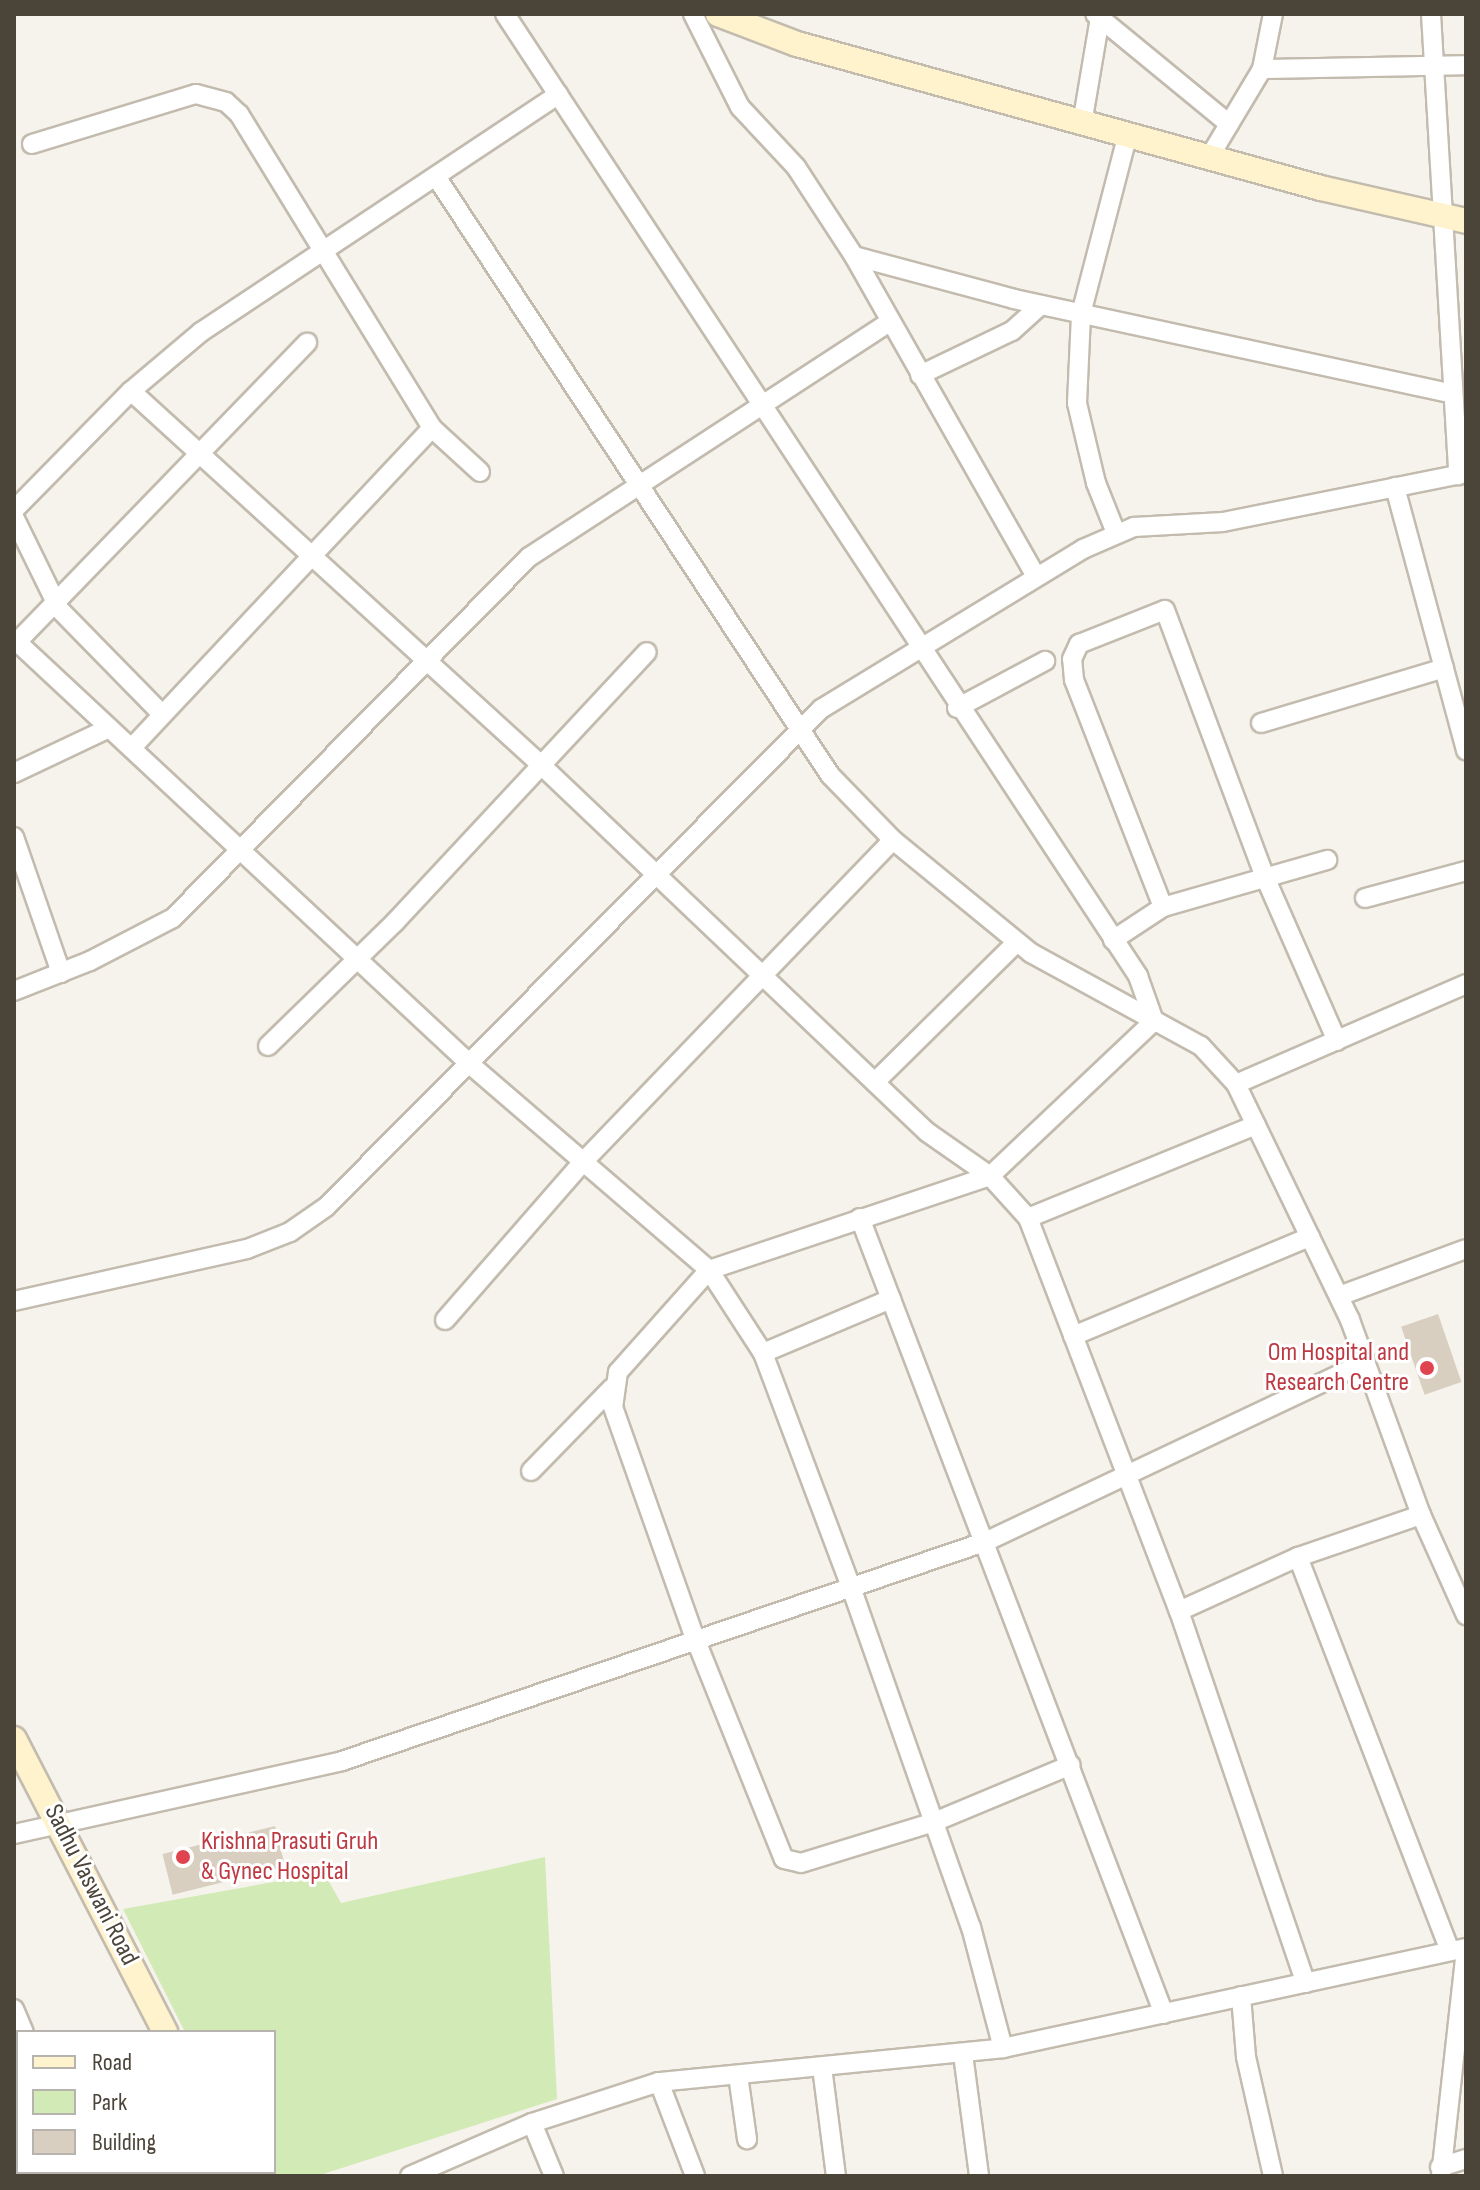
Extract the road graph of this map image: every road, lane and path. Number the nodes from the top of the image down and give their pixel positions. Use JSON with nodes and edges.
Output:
{"nodes":[{"id":1,"x":505,"y":14,"type":"edge"},
{"id":2,"x":693,"y":14,"type":"edge"},
{"id":3,"x":718,"y":14,"type":"edge"},
{"id":4,"x":1273,"y":14,"type":"edge"},
{"id":5,"x":1431,"y":14,"type":"edge"},
{"id":6,"x":1098,"y":16,"type":"edge"},
{"id":7,"x":1466,"y":65,"type":"edge"},
{"id":8,"x":1433,"y":67,"type":"junction"},
{"id":9,"x":1262,"y":69,"type":"junction"},
{"id":10,"x":558,"y":95,"type":"junction"},
{"id":11,"x":1083,"y":118,"type":"junction"},
{"id":12,"x":1229,"y":124,"type":"junction"},
{"id":13,"x":1128,"y":134,"type":"junction"},
{"id":14,"x":32,"y":144,"type":"dead end"},
{"id":15,"x":1210,"y":156,"type":"junction"},
{"id":16,"x":437,"y":178,"type":"junction"},
{"id":17,"x":1440,"y":215,"type":"junction"},
{"id":18,"x":1466,"y":221,"type":"edge"},
{"id":19,"x":322,"y":256,"type":"junction"},
{"id":20,"x":854,"y":256,"type":"junction"},
{"id":21,"x":1041,"y":305,"type":"junction"},
{"id":22,"x":1081,"y":314,"type":"junction"},
{"id":23,"x":890,"y":322,"type":"junction"},
{"id":24,"x":307,"y":343,"type":"dead end"},
{"id":25,"x":920,"y":375,"type":"junction"},
{"id":26,"x":131,"y":391,"type":"junction"},
{"id":27,"x":1452,"y":394,"type":"junction"},
{"id":28,"x":763,"y":403,"type":"junction"},
{"id":29,"x":432,"y":428,"type":"junction"},
{"id":30,"x":199,"y":453,"type":"junction"},
{"id":31,"x":480,"y":472,"type":"dead end"},
{"id":32,"x":1462,"y":474,"type":"edge"},
{"id":33,"x":639,"y":486,"type":"junction"},
{"id":34,"x":1395,"y":487,"type":"junction"},
{"id":35,"x":14,"y":510,"type":"edge"},
{"id":36,"x":14,"y":517,"type":"edge"},
{"id":37,"x":1116,"y":533,"type":"junction"},
{"id":38,"x":315,"y":559,"type":"junction"},
{"id":39,"x":1036,"y":576,"type":"junction"},
{"id":40,"x":55,"y":604,"type":"junction"},
{"id":41,"x":16,"y":640,"type":"edge"},
{"id":42,"x":918,"y":648,"type":"junction"},
{"id":43,"x":647,"y":652,"type":"dead end"},
{"id":44,"x":1045,"y":661,"type":"dead end"},
{"id":45,"x":427,"y":662,"type":"junction"},
{"id":46,"x":1444,"y":668,"type":"junction"},
{"id":47,"x":957,"y":708,"type":"junction"},
{"id":48,"x":162,"y":714,"type":"junction"},
{"id":49,"x":1261,"y":723,"type":"dead end"},
{"id":50,"x":109,"y":728,"type":"junction"},
{"id":51,"x":797,"y":731,"type":"junction"},
{"id":52,"x":131,"y":748,"type":"junction"},
{"id":53,"x":1466,"y":751,"type":"edge"},
{"id":54,"x":539,"y":763,"type":"junction"},
{"id":55,"x":14,"y":773,"type":"edge"},
{"id":56,"x":14,"y":837,"type":"edge"},
{"id":57,"x":893,"y":840,"type":"junction"},
{"id":58,"x":240,"y":856,"type":"junction"},
{"id":59,"x":1327,"y":860,"type":"dead end"},
{"id":60,"x":1466,"y":871,"type":"edge"},
{"id":61,"x":654,"y":872,"type":"junction"},
{"id":62,"x":1265,"y":877,"type":"junction"},
{"id":63,"x":1365,"y":898,"type":"dead end"},
{"id":64,"x":1163,"y":907,"type":"junction"},
{"id":65,"x":1113,"y":940,"type":"junction"},
{"id":66,"x":1017,"y":942,"type":"junction"},
{"id":67,"x":355,"y":960,"type":"junction"},
{"id":68,"x":61,"y":973,"type":"junction"},
{"id":69,"x":762,"y":977,"type":"junction"},
{"id":70,"x":1466,"y":984,"type":"edge"},
{"id":71,"x":14,"y":991,"type":"edge"},
{"id":72,"x":1154,"y":1021,"type":"junction"},
{"id":73,"x":1337,"y":1041,"type":"junction"},
{"id":74,"x":268,"y":1046,"type":"dead end"},
{"id":75,"x":472,"y":1066,"type":"junction"},
{"id":76,"x":875,"y":1082,"type":"junction"},
{"id":77,"x":1236,"y":1084,"type":"junction"},
{"id":78,"x":1256,"y":1125,"type":"junction"},
{"id":79,"x":582,"y":1163,"type":"junction"},
{"id":80,"x":990,"y":1176,"type":"junction"},
{"id":81,"x":860,"y":1218,"type":"junction"},
{"id":82,"x":1028,"y":1218,"type":"junction"},
{"id":83,"x":1310,"y":1237,"type":"junction"},
{"id":84,"x":1466,"y":1249,"type":"edge"},
{"id":85,"x":709,"y":1270,"type":"junction"},
{"id":86,"x":1339,"y":1296,"type":"junction"},
{"id":87,"x":891,"y":1299,"type":"junction"},
{"id":88,"x":14,"y":1301,"type":"edge"},
{"id":89,"x":445,"y":1320,"type":"dead end"},
{"id":90,"x":1073,"y":1336,"type":"junction"},
{"id":91,"x":763,"y":1353,"type":"junction"},
{"id":92,"x":1366,"y":1362,"type":"junction"},
{"id":93,"x":612,"y":1388,"type":"junction"},
{"id":94,"x":531,"y":1471,"type":"dead end"},
{"id":95,"x":1126,"y":1476,"type":"junction"},
{"id":96,"x":1421,"y":1515,"type":"junction"},
{"id":97,"x":987,"y":1541,"type":"junction"},
{"id":98,"x":1298,"y":1557,"type":"junction"},
{"id":99,"x":851,"y":1587,"type":"junction"},
{"id":100,"x":1179,"y":1611,"type":"junction"},
{"id":101,"x":1466,"y":1615,"type":"edge"},
{"id":102,"x":695,"y":1638,"type":"junction"},
{"id":103,"x":14,"y":1739,"type":"edge"},
{"id":104,"x":1071,"y":1765,"type":"junction"},
{"id":105,"x":934,"y":1822,"type":"junction"},
{"id":106,"x":61,"y":1824,"type":"junction"},
{"id":107,"x":14,"y":1834,"type":"edge"},
{"id":108,"x":1461,"y":1949,"type":"edge"},
{"id":109,"x":1306,"y":1983,"type":"junction"},
{"id":110,"x":1241,"y":1996,"type":"junction"},
{"id":111,"x":14,"y":2009,"type":"edge"},
{"id":112,"x":1164,"y":2014,"type":"junction"},
{"id":113,"x":23,"y":2030,"type":"edge"},
{"id":114,"x":164,"y":2030,"type":"edge"},
{"id":115,"x":1003,"y":2048,"type":"junction"},
{"id":116,"x":963,"y":2054,"type":"junction"},
{"id":117,"x":822,"y":2067,"type":"junction"},
{"id":118,"x":738,"y":2075,"type":"junction"},
{"id":119,"x":659,"y":2082,"type":"junction"},
{"id":120,"x":532,"y":2123,"type":"junction"},
{"id":121,"x":747,"y":2139,"type":"dead end"},
{"id":122,"x":1466,"y":2159,"type":"edge"},
{"id":123,"x":1440,"y":2172,"type":"edge"},
{"id":124,"x":410,"y":2176,"type":"edge"},
{"id":125,"x":554,"y":2176,"type":"edge"},
{"id":126,"x":695,"y":2176,"type":"edge"},
{"id":127,"x":836,"y":2176,"type":"edge"},
{"id":128,"x":979,"y":2176,"type":"edge"},
{"id":129,"x":1273,"y":2176,"type":"edge"}],
"edges":[{"from":1,"to":10,"type":"street"},
{"from":2,"to":20,"type":"street"},
{"from":3,"to":11,"type":"street"},
{"from":4,"to":9,"type":"street"},
{"from":5,"to":8,"type":"street"},
{"from":6,"to":11,"type":"street"},
{"from":6,"to":12,"type":"street"},
{"from":7,"to":8,"type":"street"},
{"from":8,"to":9,"type":"street"},
{"from":8,"to":17,"type":"street"},
{"from":9,"to":12,"type":"street"},
{"from":10,"to":16,"type":"street"},
{"from":10,"to":28,"type":"street"},
{"from":11,"to":13,"type":"street"},
{"from":12,"to":15,"type":"street"},
{"from":13,"to":15,"type":"street"},
{"from":13,"to":22,"type":"street"},
{"from":14,"to":19,"type":"street"},
{"from":15,"to":17,"type":"street"},
{"from":16,"to":19,"type":"street"},
{"from":16,"to":33,"type":"street"},
{"from":17,"to":18,"type":"street"},
{"from":17,"to":27,"type":"street"},
{"from":19,"to":26,"type":"street"},
{"from":19,"to":29,"type":"street"},
{"from":20,"to":21,"type":"street"},
{"from":20,"to":23,"type":"street"},
{"from":21,"to":22,"type":"street"},
{"from":21,"to":25,"type":"street"},
{"from":22,"to":27,"type":"street"},
{"from":22,"to":37,"type":"street"},
{"from":23,"to":25,"type":"street"},
{"from":23,"to":28,"type":"street"},
{"from":24,"to":30,"type":"street"},
{"from":25,"to":39,"type":"street"},
{"from":26,"to":30,"type":"street"},
{"from":26,"to":35,"type":"street"},
{"from":27,"to":32,"type":"street"},
{"from":28,"to":33,"type":"street"},
{"from":28,"to":42,"type":"street"},
{"from":29,"to":31,"type":"street"},
{"from":29,"to":38,"type":"street"},
{"from":30,"to":38,"type":"street"},
{"from":30,"to":40,"type":"street"},
{"from":32,"to":34,"type":"street"},
{"from":33,"to":45,"type":"street"},
{"from":33,"to":51,"type":"street"},
{"from":34,"to":37,"type":"street"},
{"from":34,"to":46,"type":"street"},
{"from":36,"to":40,"type":"street"},
{"from":37,"to":39,"type":"street"},
{"from":38,"to":45,"type":"street"},
{"from":38,"to":48,"type":"street"},
{"from":39,"to":42,"type":"street"},
{"from":40,"to":41,"type":"street"},
{"from":40,"to":48,"type":"street"},
{"from":41,"to":50,"type":"street"},
{"from":42,"to":47,"type":"street"},
{"from":42,"to":51,"type":"street"},
{"from":43,"to":54,"type":"street"},
{"from":44,"to":47,"type":"street"},
{"from":45,"to":54,"type":"street"},
{"from":45,"to":58,"type":"street"},
{"from":46,"to":49,"type":"street"},
{"from":46,"to":53,"type":"street"},
{"from":47,"to":65,"type":"street"},
{"from":48,"to":52,"type":"street"},
{"from":50,"to":52,"type":"street"},
{"from":50,"to":55,"type":"street"},
{"from":51,"to":57,"type":"street"},
{"from":51,"to":61,"type":"street"},
{"from":52,"to":58,"type":"street"},
{"from":54,"to":61,"type":"street"},
{"from":54,"to":67,"type":"street"},
{"from":56,"to":68,"type":"street"},
{"from":57,"to":66,"type":"street"},
{"from":57,"to":69,"type":"street"},
{"from":58,"to":67,"type":"street"},
{"from":58,"to":68,"type":"street"},
{"from":59,"to":62,"type":"street"},
{"from":60,"to":63,"type":"street"},
{"from":61,"to":69,"type":"street"},
{"from":61,"to":75,"type":"street"},
{"from":62,"to":64,"type":"street"},
{"from":62,"to":64,"type":"street"},
{"from":62,"to":73,"type":"street"},
{"from":64,"to":65,"type":"street"},
{"from":65,"to":72,"type":"street"},
{"from":66,"to":72,"type":"street"},
{"from":66,"to":76,"type":"street"},
{"from":67,"to":74,"type":"street"},
{"from":67,"to":75,"type":"street"},
{"from":68,"to":71,"type":"street"},
{"from":69,"to":76,"type":"street"},
{"from":69,"to":79,"type":"street"},
{"from":70,"to":73,"type":"street"},
{"from":72,"to":77,"type":"street"},
{"from":72,"to":80,"type":"street"},
{"from":73,"to":77,"type":"street"},
{"from":75,"to":79,"type":"street"},
{"from":75,"to":88,"type":"street"},
{"from":76,"to":80,"type":"street"},
{"from":77,"to":78,"type":"street"},
{"from":78,"to":82,"type":"street"},
{"from":78,"to":83,"type":"street"},
{"from":79,"to":85,"type":"street"},
{"from":79,"to":89,"type":"street"},
{"from":80,"to":81,"type":"street"},
{"from":80,"to":82,"type":"street"},
{"from":81,"to":85,"type":"street"},
{"from":81,"to":87,"type":"street"},
{"from":82,"to":90,"type":"street"},
{"from":83,"to":86,"type":"street"},
{"from":83,"to":90,"type":"street"},
{"from":84,"to":86,"type":"street"},
{"from":85,"to":91,"type":"street"},
{"from":85,"to":93,"type":"street"},
{"from":86,"to":92,"type":"street"},
{"from":87,"to":91,"type":"street"},
{"from":87,"to":97,"type":"street"},
{"from":90,"to":95,"type":"street"},
{"from":91,"to":99,"type":"street"},
{"from":92,"to":95,"type":"street"},
{"from":92,"to":96,"type":"street"},
{"from":93,"to":94,"type":"street"},
{"from":93,"to":102,"type":"street"},
{"from":95,"to":97,"type":"street"},
{"from":95,"to":100,"type":"street"},
{"from":96,"to":98,"type":"street"},
{"from":96,"to":101,"type":"street"},
{"from":97,"to":99,"type":"street"},
{"from":97,"to":104,"type":"street"},
{"from":98,"to":100,"type":"street"},
{"from":98,"to":108,"type":"street"},
{"from":99,"to":102,"type":"street"},
{"from":99,"to":105,"type":"street"},
{"from":100,"to":109,"type":"street"},
{"from":102,"to":105,"type":"street"},
{"from":102,"to":106,"type":"street"},
{"from":103,"to":106,"type":"street","name":"Sadhu Vaswani Road"},
{"from":104,"to":105,"type":"street"},
{"from":104,"to":112,"type":"street"},
{"from":105,"to":115,"type":"street"},
{"from":106,"to":107,"type":"street"},
{"from":106,"to":114,"type":"street","name":"Sadhu Vaswani Road"},
{"from":108,"to":109,"type":"street"},
{"from":108,"to":123,"type":"street"},
{"from":109,"to":110,"type":"street"},
{"from":110,"to":112,"type":"street"},
{"from":110,"to":129,"type":"street"},
{"from":111,"to":113,"type":"street"},
{"from":112,"to":115,"type":"street"},
{"from":115,"to":116,"type":"street"},
{"from":116,"to":117,"type":"street"},
{"from":116,"to":128,"type":"street"},
{"from":117,"to":118,"type":"street"},
{"from":117,"to":127,"type":"street"},
{"from":118,"to":119,"type":"street"},
{"from":118,"to":121,"type":"street"},
{"from":119,"to":120,"type":"street"},
{"from":119,"to":126,"type":"street"},
{"from":120,"to":124,"type":"street"},
{"from":120,"to":125,"type":"street"},
{"from":122,"to":123,"type":"street"}]}
